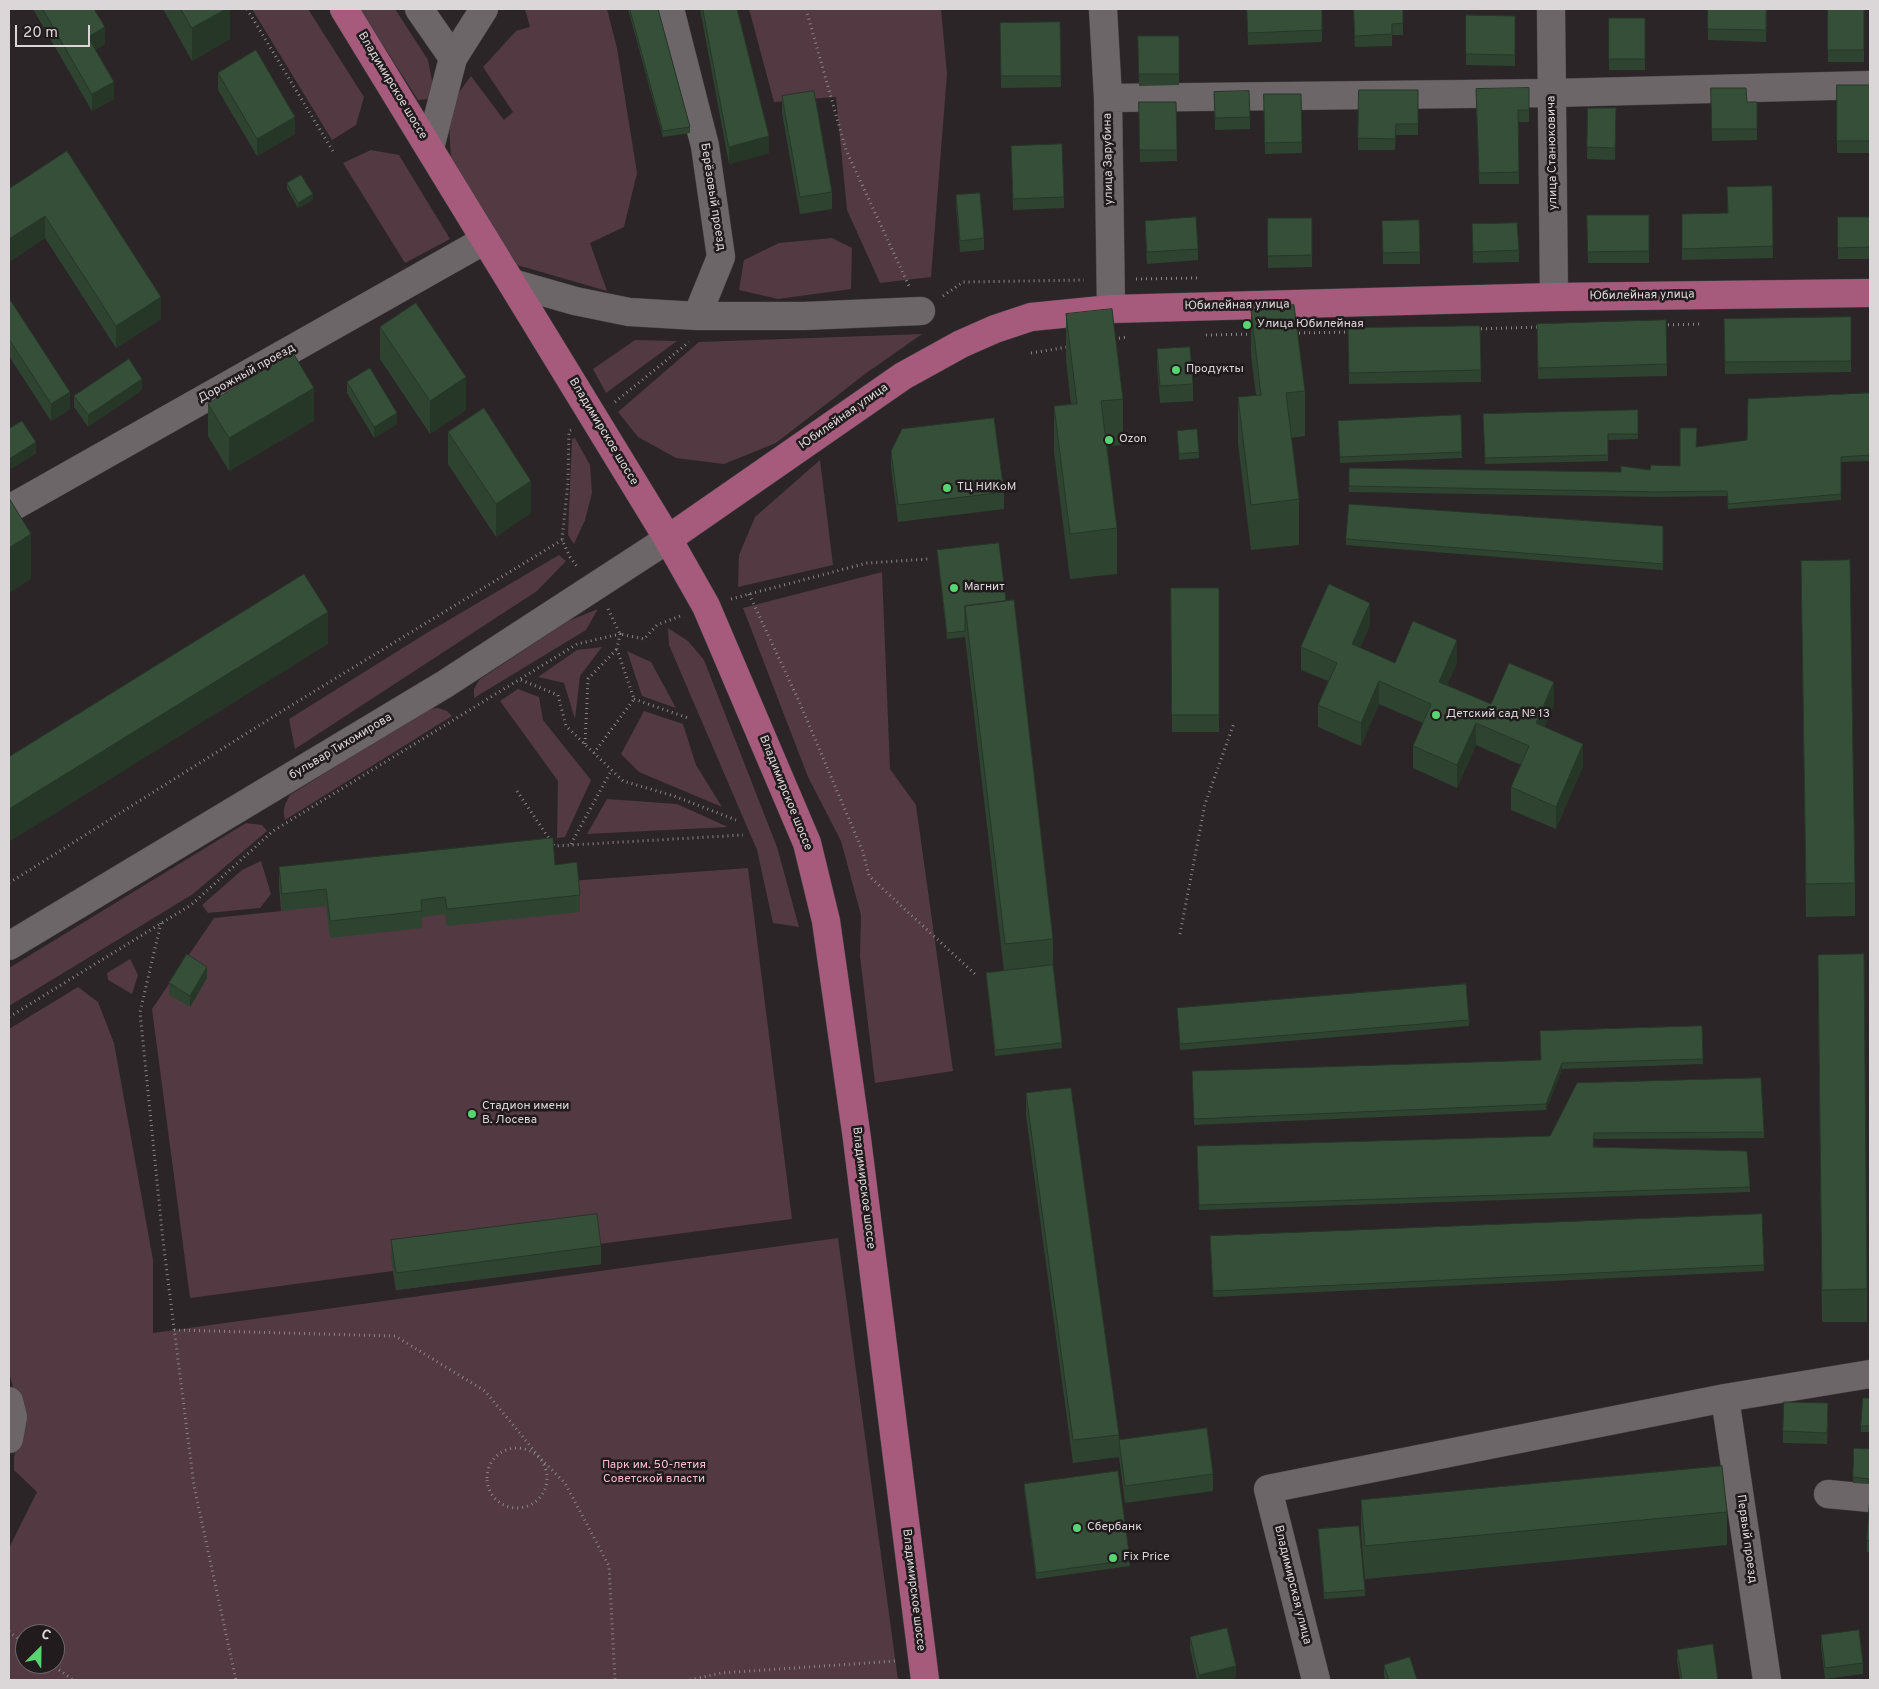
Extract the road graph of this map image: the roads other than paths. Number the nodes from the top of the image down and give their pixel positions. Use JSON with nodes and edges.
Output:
{"nodes":[{"id":1,"x":344,"y":9,"type":"edge"},
{"id":2,"x":419,"y":9,"type":"edge"},
{"id":3,"x":484,"y":9,"type":"edge"},
{"id":4,"x":670,"y":9,"type":"edge"},
{"id":5,"x":1103,"y":9,"type":"edge"},
{"id":6,"x":1551,"y":9,"type":"edge"},
{"id":7,"x":453,"y":58,"type":"junction"},
{"id":8,"x":1870,"y":85,"type":"edge"},
{"id":9,"x":1552,"y":94,"type":"junction"},
{"id":10,"x":1108,"y":98,"type":"junction"},
{"id":11,"x":430,"y":148,"type":"junction"},
{"id":12,"x":486,"y":240,"type":"junction"},
{"id":13,"x":512,"y":284,"type":"junction"},
{"id":14,"x":1870,"y":293,"type":"edge"},
{"id":15,"x":1554,"y":296,"type":"junction"},
{"id":16,"x":1111,"y":309,"type":"junction"},
{"id":17,"x":921,"y":311,"type":"road end"},
{"id":18,"x":697,"y":316,"type":"junction"},
{"id":19,"x":9,"y":508,"type":"edge"},
{"id":20,"x":668,"y":539,"type":"junction"},
{"id":21,"x":9,"y":946,"type":"edge"},
{"id":22,"x":1870,"y":1374,"type":"edge"},
{"id":23,"x":1725,"y":1398,"type":"junction"},
{"id":24,"x":9,"y":1401,"type":"edge"},
{"id":25,"x":9,"y":1440,"type":"edge"},
{"id":26,"x":1828,"y":1494,"type":"dead end"},
{"id":27,"x":1870,"y":1498,"type":"edge"},
{"id":28,"x":923,"y":1669,"type":"edge"},
{"id":29,"x":1316,"y":1680,"type":"edge"},
{"id":30,"x":1767,"y":1680,"type":"edge"}],
"edges":[{"from":1,"to":11,"type":"main road","name":"Владимирское шоссе"},
{"from":2,"to":7,"type":"street"},
{"from":3,"to":7,"type":"street"},
{"from":4,"to":18,"type":"street","name":"Берёзовый проезд"},
{"from":5,"to":10,"type":"street","name":"улица Зарубина"},
{"from":6,"to":9,"type":"street","name":"улица Станюковича"},
{"from":7,"to":11,"type":"street"},
{"from":8,"to":9,"type":"street"},
{"from":9,"to":10,"type":"street"},
{"from":9,"to":15,"type":"street","name":"улица Станюковича"},
{"from":10,"to":16,"type":"street","name":"улица Зарубина"},
{"from":11,"to":12,"type":"main road","name":"Владимирское шоссе"},
{"from":12,"to":13,"type":"main road","name":"Владимирское шоссе"},
{"from":12,"to":19,"type":"street","name":"Дорожный проезд"},
{"from":13,"to":18,"type":"street"},
{"from":13,"to":20,"type":"main road","name":"Владимирское шоссе"},
{"from":14,"to":15,"type":"main road","name":"Юбилейная улица"},
{"from":15,"to":16,"type":"main road","name":"Юбилейная улица"},
{"from":16,"to":20,"type":"main road","name":"Юбилейная улица"},
{"from":17,"to":18,"type":"street"},
{"from":20,"to":21,"type":"street","name":"бульвар Тихомирова"},
{"from":20,"to":28,"type":"main road","name":"Владимирское шоссе"},
{"from":22,"to":23,"type":"street"},
{"from":23,"to":29,"type":"street","name":"Владимирская улица"},
{"from":23,"to":30,"type":"street","name":"Первый проезд"},
{"from":24,"to":25,"type":"street"},
{"from":26,"to":27,"type":"street"}]}
